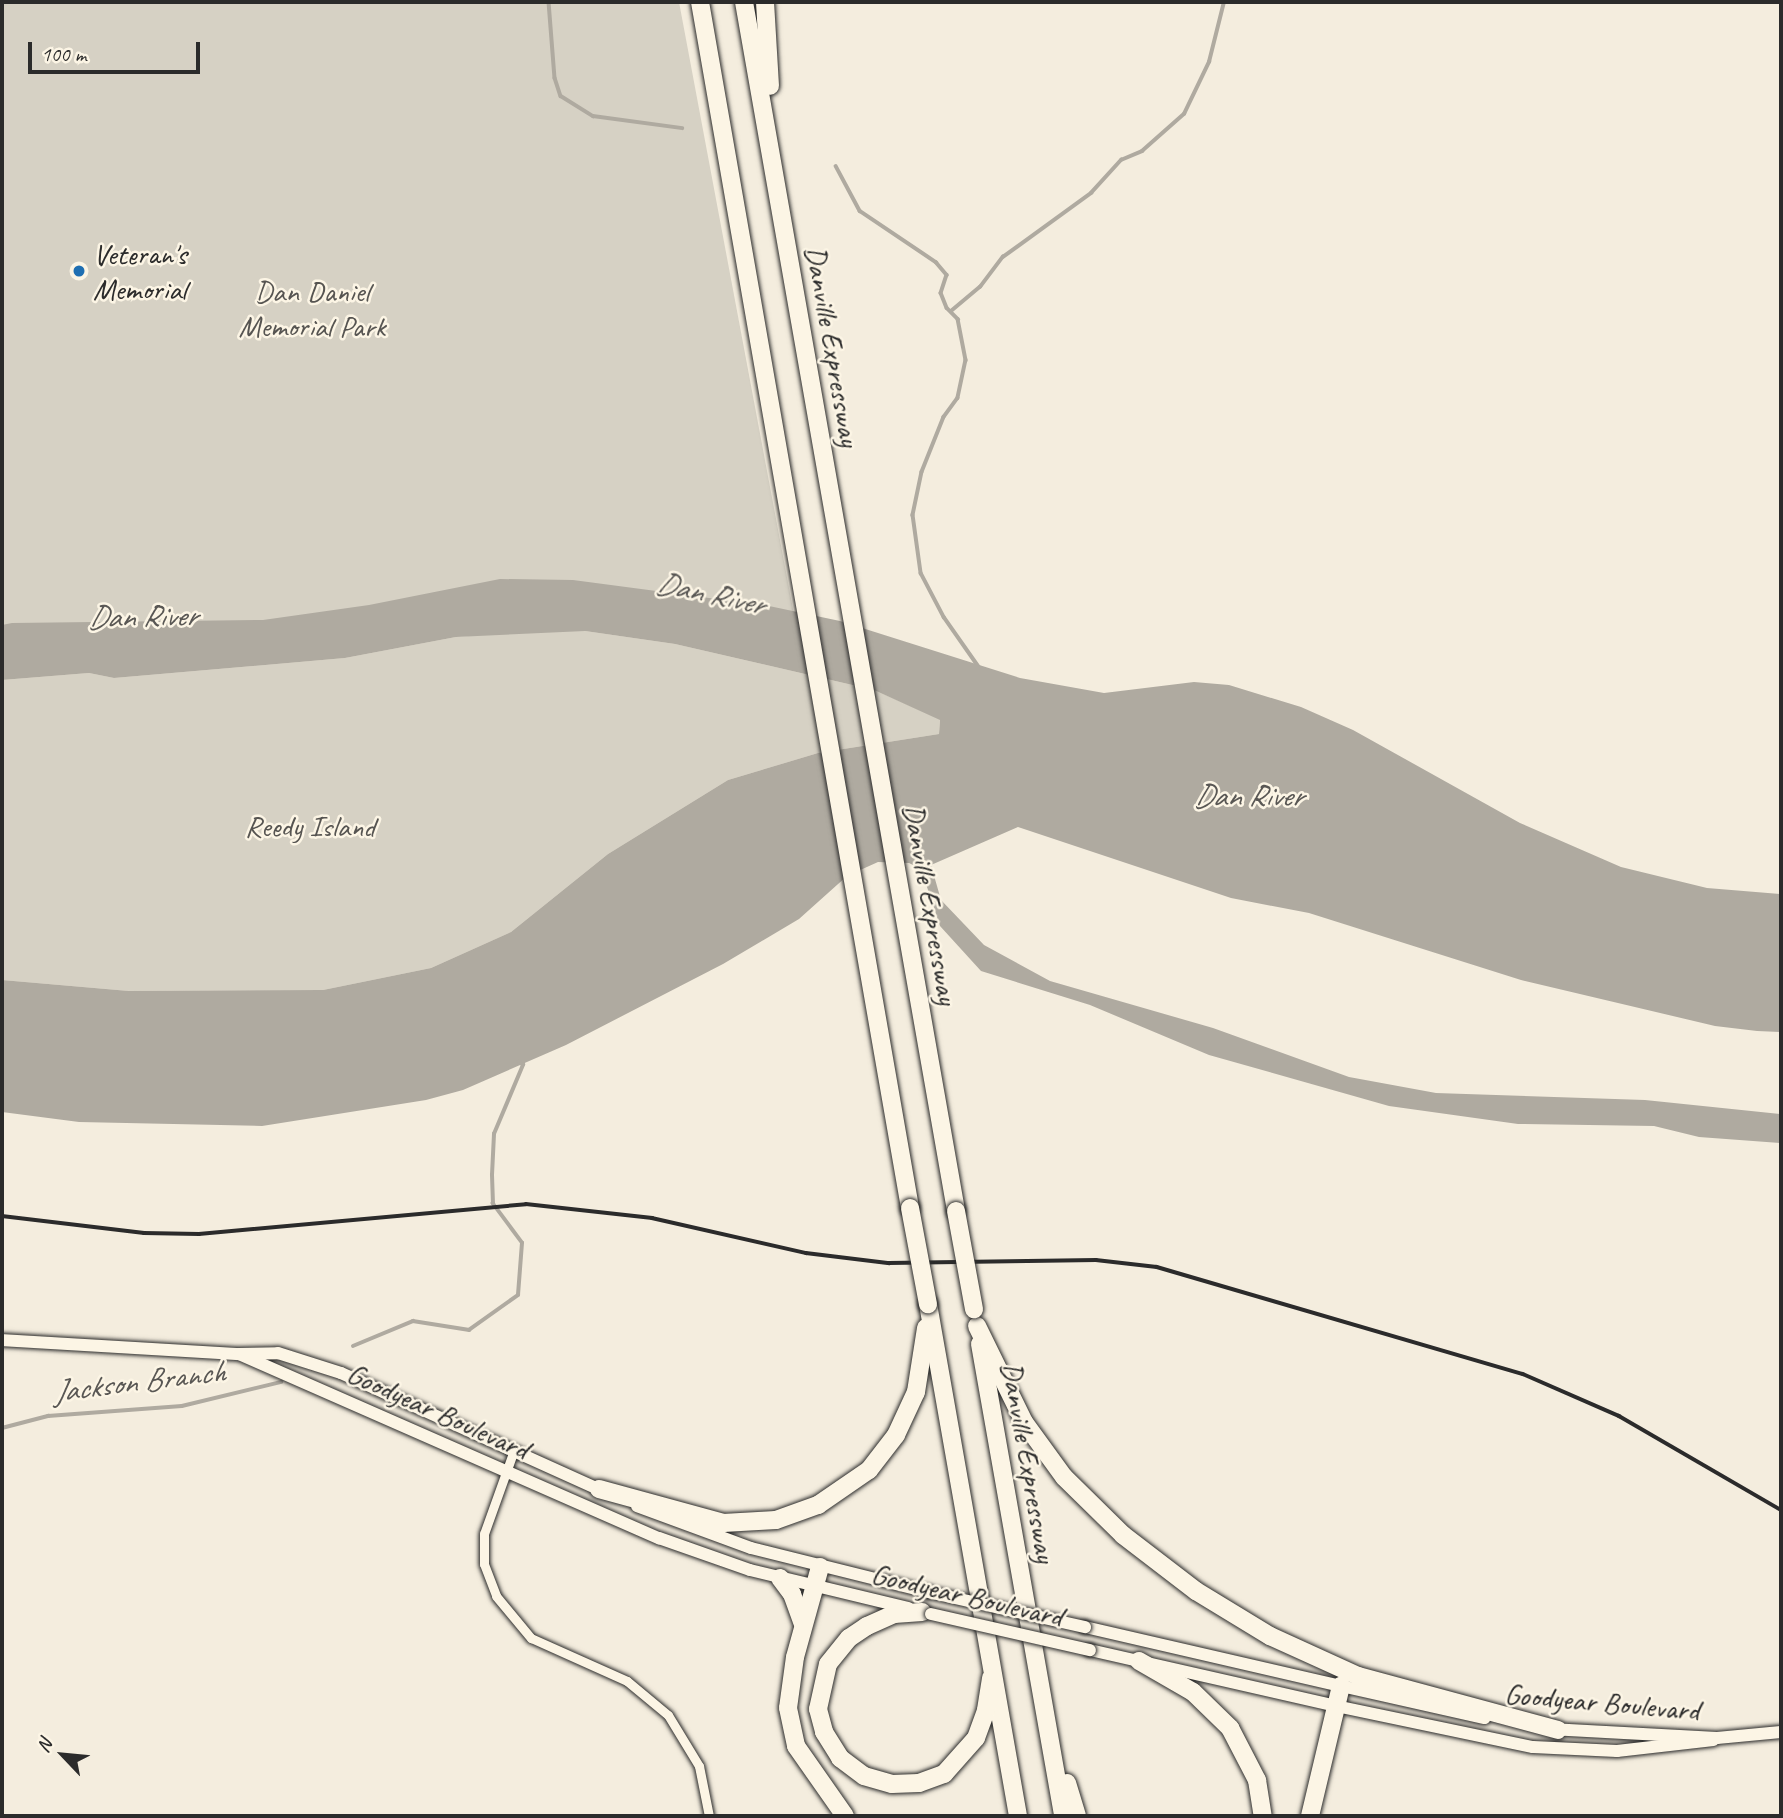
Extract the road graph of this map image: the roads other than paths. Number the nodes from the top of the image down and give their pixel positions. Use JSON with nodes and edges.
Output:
{"nodes":[{"id":1,"x":688,"y":2,"type":"edge"},
{"id":2,"x":700,"y":2,"type":"edge"},
{"id":3,"x":744,"y":2,"type":"edge"},
{"id":4,"x":765,"y":2,"type":"edge"},
{"id":5,"x":736,"y":206,"type":"junction"},
{"id":6,"x":793,"y":280,"type":"junction"},
{"id":7,"x":929,"y":1307,"type":"junction"},
{"id":8,"x":976,"y":1317,"type":"junction"},
{"id":9,"x":2,"y":1340,"type":"edge"},
{"id":10,"x":239,"y":1354,"type":"junction"},
{"id":11,"x":514,"y":1450,"type":"junction"},
{"id":12,"x":505,"y":1470,"type":"junction"},
{"id":13,"x":599,"y":1489,"type":"junction"},
{"id":14,"x":820,"y":1567,"type":"junction"},
{"id":15,"x":780,"y":1578,"type":"junction"},
{"id":16,"x":814,"y":1587,"type":"junction"},
{"id":17,"x":927,"y":1613,"type":"junction"},
{"id":18,"x":803,"y":1624,"type":"junction"},
{"id":19,"x":993,"y":1657,"type":"junction"},
{"id":20,"x":1139,"y":1661,"type":"junction"},
{"id":21,"x":1341,"y":1686,"type":"junction"},
{"id":22,"x":1336,"y":1706,"type":"junction"},
{"id":23,"x":1048,"y":1727,"type":"junction"},
{"id":24,"x":1558,"y":1730,"type":"junction"},
{"id":25,"x":1781,"y":1732,"type":"edge"},
{"id":26,"x":1717,"y":1738,"type":"junction"},
{"id":27,"x":709,"y":1816,"type":"edge"},
{"id":28,"x":845,"y":1816,"type":"edge"},
{"id":29,"x":1018,"y":1816,"type":"edge"},
{"id":30,"x":1062,"y":1816,"type":"edge"},
{"id":31,"x":1077,"y":1816,"type":"edge"},
{"id":32,"x":1263,"y":1816,"type":"edge"},
{"id":33,"x":1310,"y":1816,"type":"edge"}],
"edges":[{"from":1,"to":5,"type":"highway"},
{"from":2,"to":5,"type":"highway"},
{"from":3,"to":6,"type":"highway","name":"Danville Expressway"},
{"from":4,"to":6,"type":"highway"},
{"from":5,"to":7,"type":"highway","bridge":true},
{"from":6,"to":8,"type":"highway","name":"Danville Expressway","bridge":true},
{"from":7,"to":13,"type":"highway"},
{"from":7,"to":19,"type":"highway"},
{"from":8,"to":23,"type":"highway","name":"Danville Expressway"},
{"from":8,"to":24,"type":"highway"},
{"from":9,"to":10,"type":"main road","name":"Goodyear Boulevard"},
{"from":10,"to":11,"type":"main road","name":"Goodyear Boulevard"},
{"from":10,"to":12,"type":"main road","name":"Goodyear Boulevard"},
{"from":11,"to":12,"type":"street"},
{"from":11,"to":13,"type":"main road","name":"Goodyear Boulevard"},
{"from":12,"to":15,"type":"main road","name":"Goodyear Boulevard"},
{"from":12,"to":27,"type":"street"},
{"from":13,"to":14,"type":"main road","name":"Goodyear Boulevard"},
{"from":14,"to":16,"type":"highway"},
{"from":14,"to":21,"type":"main road","name":"Goodyear Boulevard","bridge":true},
{"from":15,"to":16,"type":"main road","name":"Goodyear Boulevard"},
{"from":15,"to":18,"type":"highway"},
{"from":16,"to":17,"type":"main road","name":"Goodyear Boulevard"},
{"from":16,"to":18,"type":"highway"},
{"from":17,"to":19,"type":"highway"},
{"from":17,"to":20,"type":"main road","name":"Goodyear Boulevard","bridge":true},
{"from":18,"to":28,"type":"highway"},
{"from":19,"to":29,"type":"highway"},
{"from":20,"to":22,"type":"main road","name":"Goodyear Boulevard"},
{"from":20,"to":32,"type":"highway"},
{"from":21,"to":22,"type":"highway"},
{"from":21,"to":24,"type":"main road","name":"Goodyear Boulevard"},
{"from":22,"to":26,"type":"main road","name":"Goodyear Boulevard"},
{"from":22,"to":33,"type":"highway"},
{"from":23,"to":30,"type":"highway","name":"Danville Expressway"},
{"from":23,"to":31,"type":"highway"},
{"from":24,"to":26,"type":"main road","name":"Goodyear Boulevard"},
{"from":25,"to":26,"type":"main road","name":"Goodyear Boulevard"}]}
